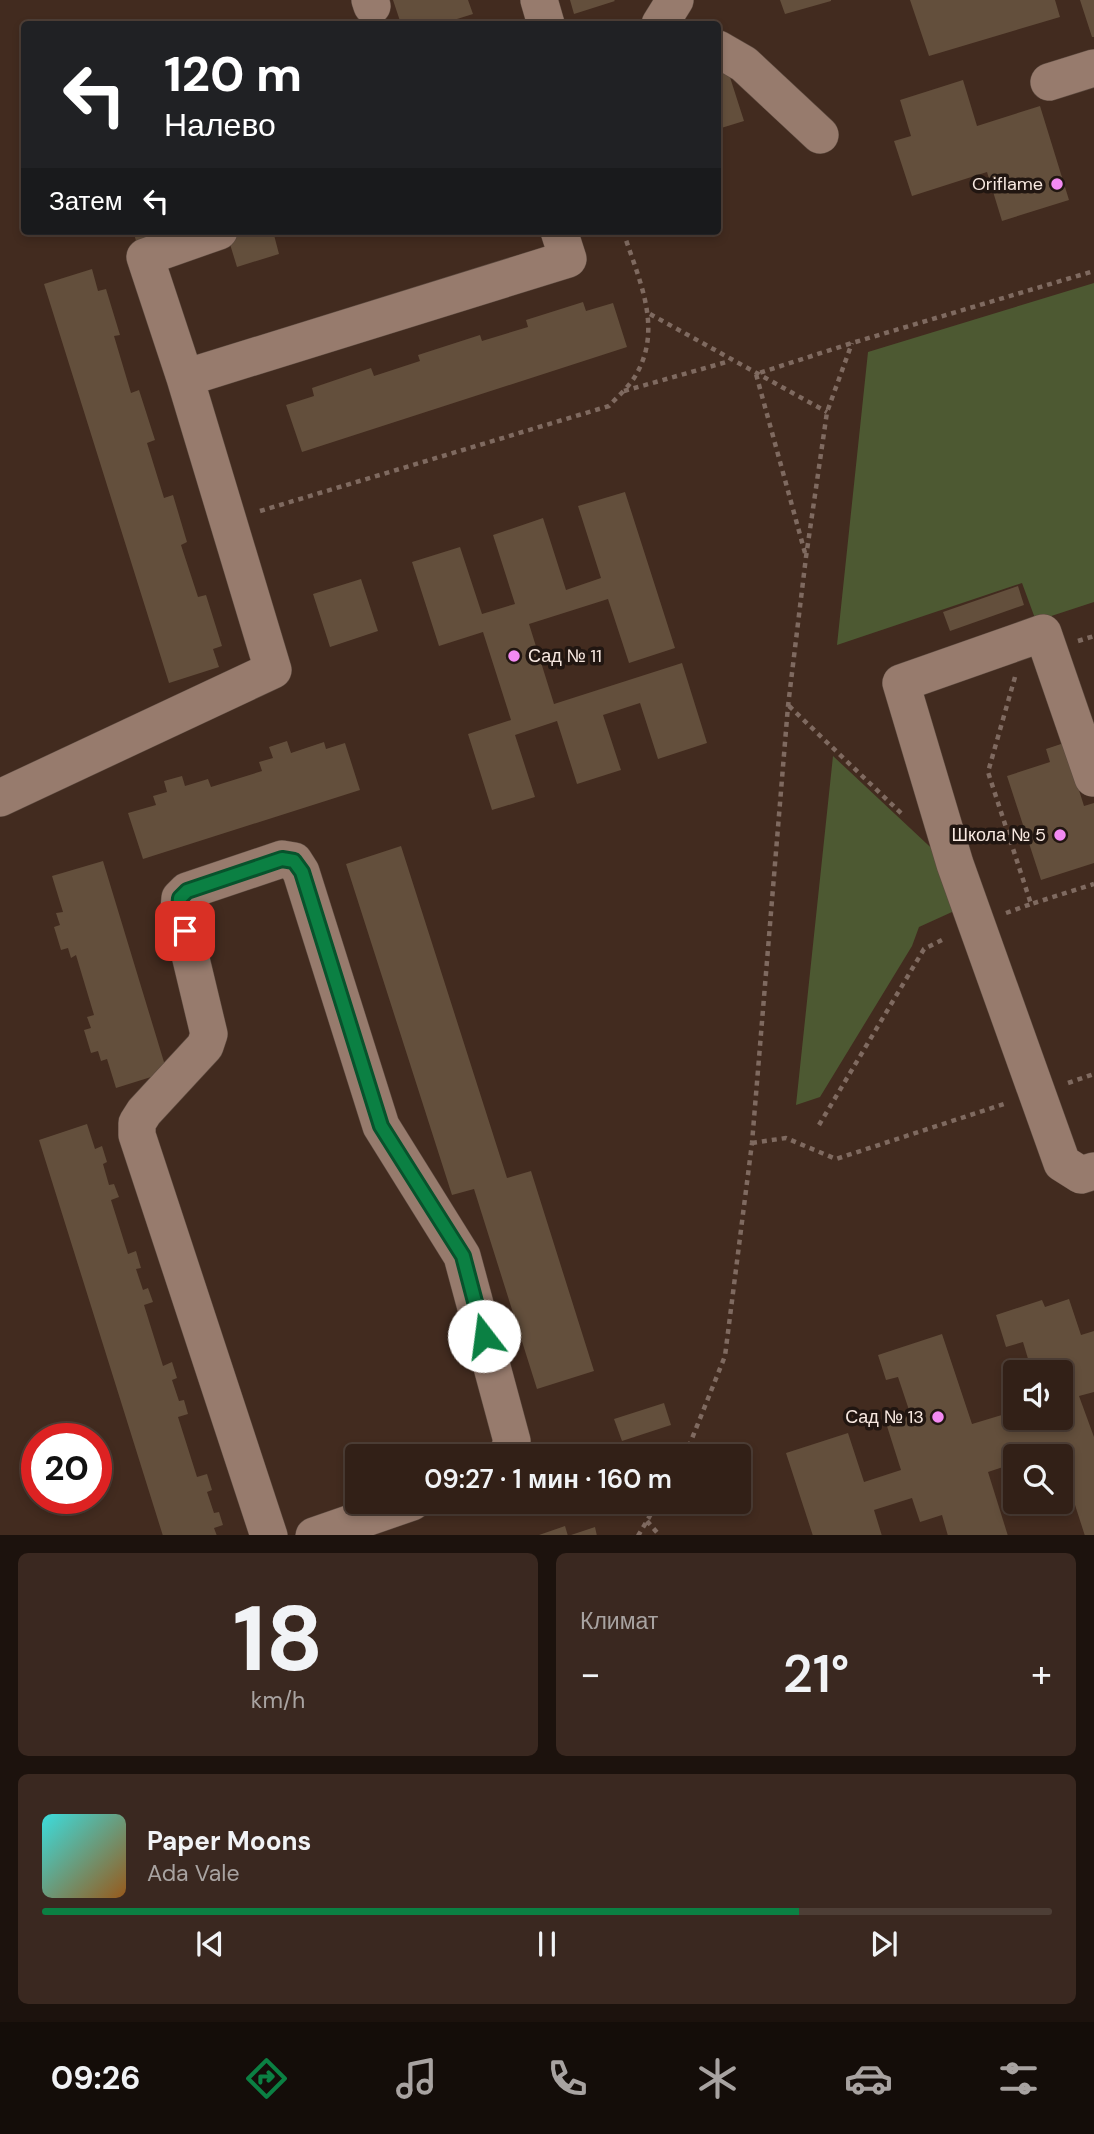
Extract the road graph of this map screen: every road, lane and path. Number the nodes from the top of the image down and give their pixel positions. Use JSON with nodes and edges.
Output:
{"nodes":[{"id":1,"x":539,"y":0,"type":"edge"},
{"id":2,"x":545,"y":21,"type":"edge"},
{"id":3,"x":721,"y":51,"type":"edge"},
{"id":4,"x":1094,"y":68,"type":"edge"},
{"id":5,"x":1049,"y":82,"type":"dead end"},
{"id":6,"x":820,"y":135,"type":"dead end"},
{"id":7,"x":208,"y":235,"type":"edge"},
{"id":8,"x":560,"y":235,"type":"edge"},
{"id":9,"x":624,"y":235,"type":"edge"},
{"id":10,"x":1094,"y":271,"type":"edge"},
{"id":11,"x":649,"y":314,"type":"junction"},
{"id":12,"x":852,"y":343,"type":"junction"},
{"id":13,"x":731,"y":361,"type":"junction"},
{"id":14,"x":756,"y":374,"type":"junction"},
{"id":15,"x":185,"y":378,"type":"junction"},
{"id":16,"x":622,"y":392,"type":"junction"},
{"id":17,"x":827,"y":412,"type":"junction"},
{"id":18,"x":229,"y":520,"type":"junction"},
{"id":19,"x":806,"y":557,"type":"junction"},
{"id":20,"x":1029,"y":638,"type":"junction"},
{"id":21,"x":788,"y":706,"type":"junction"},
{"id":22,"x":1093,"y":778,"type":"edge"},
{"id":23,"x":0,"y":798,"type":"edge"},
{"id":24,"x":906,"y":817,"type":"dead end"},
{"id":25,"x":1094,"y":884,"type":"edge"},
{"id":26,"x":1031,"y":904,"type":"junction"},
{"id":27,"x":977,"y":923,"type":"junction"},
{"id":28,"x":1094,"y":1074,"type":"edge"},
{"id":29,"x":1038,"y":1093,"type":"junction"},
{"id":30,"x":819,"y":1125,"type":"dead end"},
{"id":31,"x":752,"y":1143,"type":"junction"},
{"id":32,"x":1094,"y":1171,"type":"edge"},
{"id":33,"x":511,"y":1444,"type":"edge"},
{"id":34,"x":690,"y":1444,"type":"edge"},
{"id":35,"x":376,"y":1514,"type":"edge"},
{"id":36,"x":651,"y":1514,"type":"edge"},
{"id":37,"x":647,"y":1521,"type":"junction"},
{"id":38,"x":269,"y":1535,"type":"edge"},
{"id":39,"x":314,"y":1535,"type":"edge"},
{"id":40,"x":638,"y":1535,"type":"edge"},
{"id":41,"x":660,"y":1535,"type":"edge"}],
"edges":[{"from":1,"to":2,"type":"lane"},
{"from":3,"to":6,"type":"lane"},
{"from":4,"to":5,"type":"lane"},
{"from":7,"to":15,"type":"lane"},
{"from":8,"to":15,"type":"lane"},
{"from":9,"to":11,"type":"path"},
{"from":10,"to":12,"type":"path"},
{"from":11,"to":13,"type":"path"},
{"from":11,"to":16,"type":"path"},
{"from":12,"to":14,"type":"path"},
{"from":12,"to":17,"type":"path"},
{"from":13,"to":14,"type":"path"},
{"from":13,"to":16,"type":"path"},
{"from":14,"to":17,"type":"path"},
{"from":14,"to":19,"type":"path"},
{"from":15,"to":18,"type":"lane"},
{"from":16,"to":18,"type":"path"},
{"from":17,"to":19,"type":"path"},
{"from":18,"to":23,"type":"lane"},
{"from":19,"to":21,"type":"path"},
{"from":20,"to":22,"type":"lane"},
{"from":20,"to":26,"type":"path"},
{"from":20,"to":27,"type":"lane"},
{"from":21,"to":24,"type":"path"},
{"from":21,"to":31,"type":"path"},
{"from":25,"to":26,"type":"path"},
{"from":26,"to":27,"type":"path"},
{"from":27,"to":29,"type":"lane"},
{"from":27,"to":30,"type":"path"},
{"from":28,"to":29,"type":"path"},
{"from":29,"to":31,"type":"path"},
{"from":29,"to":32,"type":"lane"},
{"from":31,"to":34,"type":"path"},
{"from":33,"to":38,"type":"lane"},
{"from":35,"to":39,"type":"lane"},
{"from":36,"to":37,"type":"path"},
{"from":37,"to":40,"type":"path"},
{"from":37,"to":41,"type":"path"}]}
